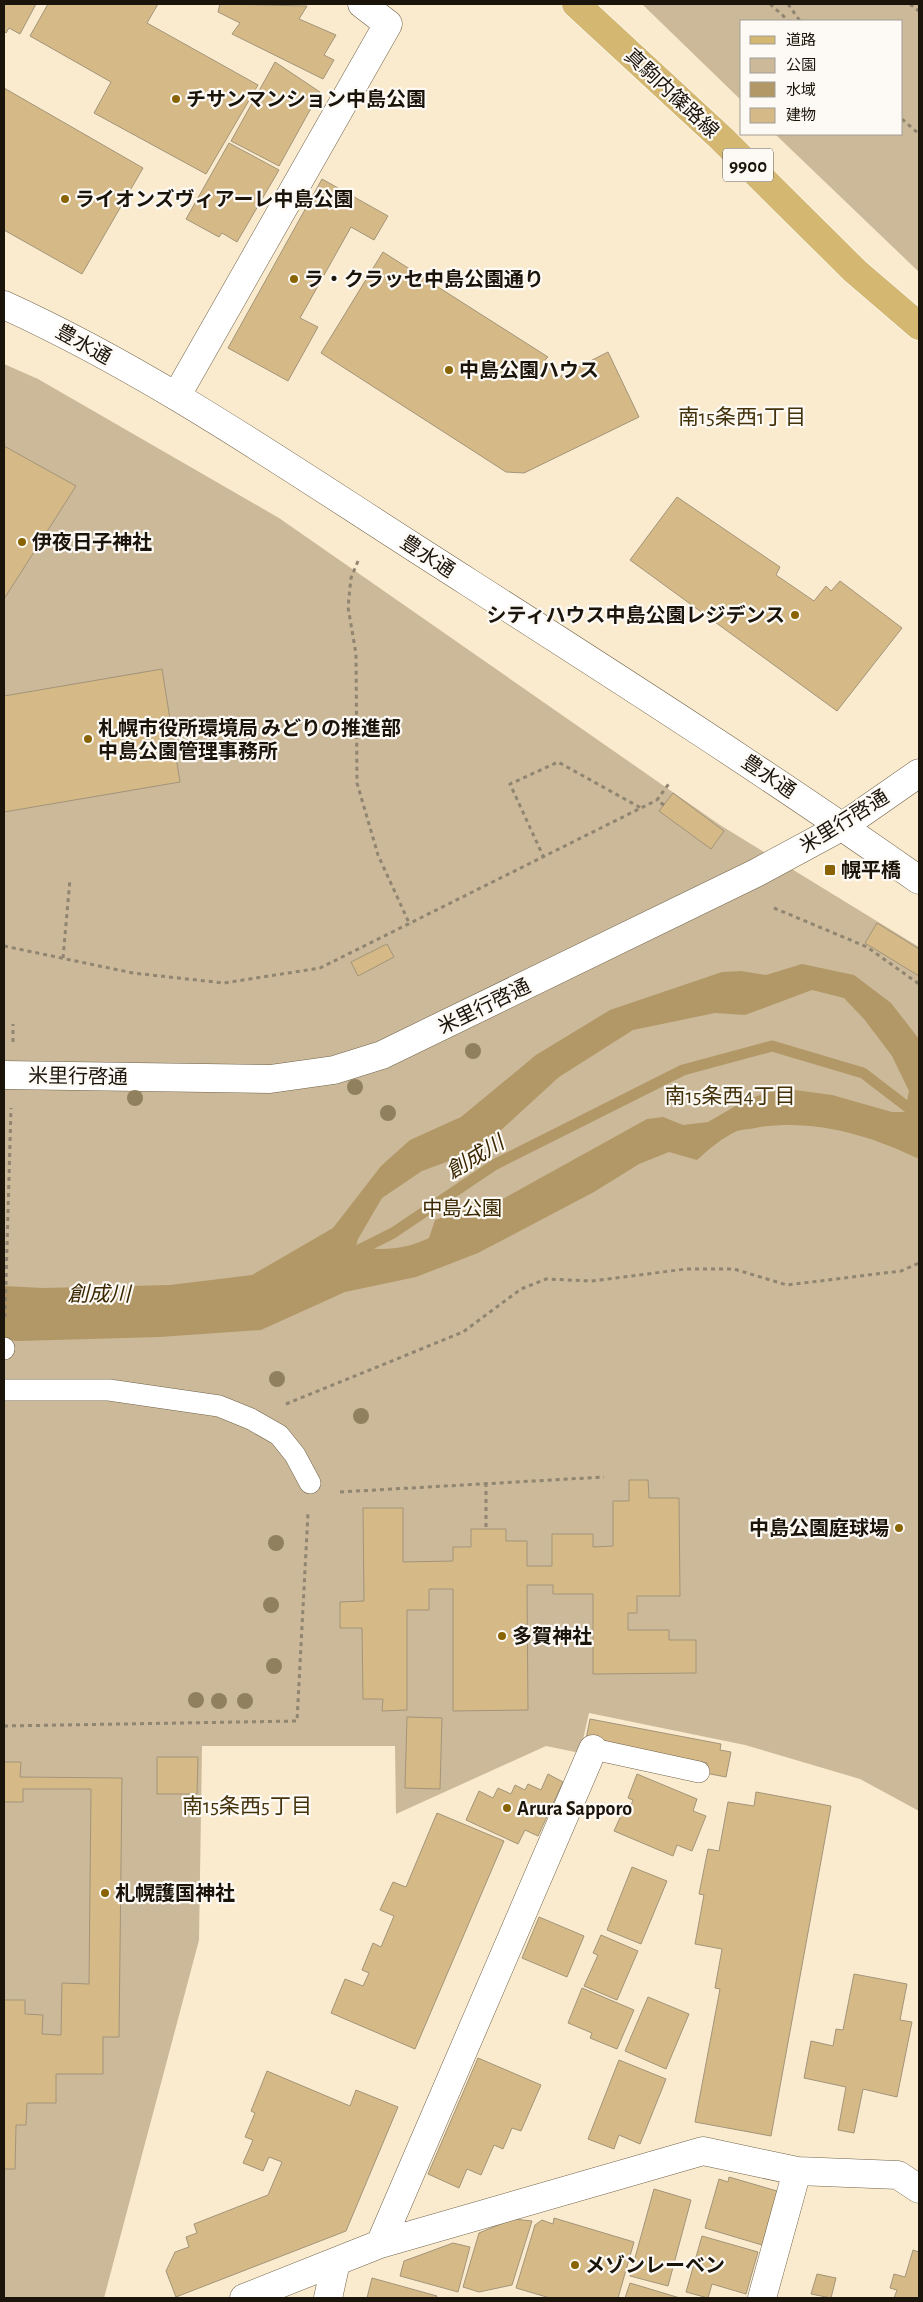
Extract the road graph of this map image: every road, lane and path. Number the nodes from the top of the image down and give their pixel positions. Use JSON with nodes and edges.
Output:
{"nodes":[{"id":1,"x":362,"y":4,"type":"edge"},
{"id":2,"x":576,"y":4,"type":"edge"},
{"id":3,"x":770,"y":4,"type":"edge"},
{"id":4,"x":788,"y":4,"type":"edge"},
{"id":5,"x":910,"y":4,"type":"edge"},
{"id":6,"x":919,"y":12,"type":"edge"},
{"id":7,"x":788,"y":20,"type":"edge"},
{"id":8,"x":799,"y":20,"type":"edge"},
{"id":9,"x":903,"y":120,"type":"edge"},
{"id":10,"x":919,"y":134,"type":"edge"},
{"id":11,"x":4,"y":304,"type":"edge"},
{"id":12,"x":919,"y":326,"type":"edge"},
{"id":13,"x":177,"y":395,"type":"junction"},
{"id":14,"x":358,"y":561,"type":"dead end"},
{"id":15,"x":919,"y":773,"type":"edge"},
{"id":16,"x":670,"y":782,"type":"dead end"},
{"id":17,"x":657,"y":800,"type":"junction"},
{"id":18,"x":664,"y":805,"type":"dead end"},
{"id":19,"x":641,"y":808,"type":"junction"},
{"id":20,"x":842,"y":826,"type":"junction"},
{"id":21,"x":544,"y":858,"type":"junction"},
{"id":22,"x":70,"y":879,"type":"dead end"},
{"id":23,"x":919,"y":880,"type":"edge"},
{"id":24,"x":774,"y":908,"type":"dead end"},
{"id":25,"x":410,"y":925,"type":"junction"},
{"id":26,"x":4,"y":946,"type":"edge"},
{"id":27,"x":63,"y":958,"type":"junction"},
{"id":28,"x":919,"y":984,"type":"edge"},
{"id":29,"x":13,"y":1024,"type":"dead end"},
{"id":30,"x":8,"y":1075,"type":"edge"},
{"id":31,"x":919,"y":1263,"type":"edge"},
{"id":32,"x":4,"y":1349,"type":"edge"},
{"id":33,"x":4,"y":1390,"type":"edge"},
{"id":34,"x":252,"y":1419,"type":"junction"},
{"id":35,"x":604,"y":1477,"type":"dead end"},
{"id":36,"x":310,"y":1483,"type":"junction"},
{"id":37,"x":486,"y":1483,"type":"junction"},
{"id":38,"x":486,"y":1529,"type":"dead end"},
{"id":39,"x":4,"y":1726,"type":"edge"},
{"id":40,"x":593,"y":1750,"type":"joint"},
{"id":41,"x":699,"y":1772,"type":"dead end"},
{"id":42,"x":797,"y":2171,"type":"junction"},
{"id":43,"x":919,"y":2189,"type":"edge"},
{"id":44,"x":380,"y":2244,"type":"junction"},
{"id":45,"x":336,"y":2262,"type":"junction"},
{"id":46,"x":244,"y":2298,"type":"edge"},
{"id":47,"x":328,"y":2298,"type":"edge"},
{"id":48,"x":762,"y":2298,"type":"edge"}],
"edges":[{"from":1,"to":13,"type":"street"},
{"from":2,"to":12,"type":"main road","name":"真駒内篠路線","number":"9900"},
{"from":3,"to":7,"type":"path"},
{"from":4,"to":8,"type":"path"},
{"from":5,"to":6,"type":"path"},
{"from":9,"to":10,"type":"path"},
{"from":11,"to":13,"type":"street","name":"豊水通"},
{"from":13,"to":20,"type":"street","name":"豊水通"},
{"from":14,"to":25,"type":"path"},
{"from":15,"to":20,"type":"street","name":"米里行啓通"},
{"from":16,"to":17,"type":"path"},
{"from":17,"to":18,"type":"path"},
{"from":17,"to":19,"type":"path"},
{"from":19,"to":21,"type":"path"},
{"from":19,"to":21,"type":"path"},
{"from":20,"to":23,"type":"street","name":"豊水通"},
{"from":20,"to":30,"type":"street","name":"米里行啓通"},
{"from":21,"to":25,"type":"path"},
{"from":22,"to":27,"type":"path"},
{"from":24,"to":28,"type":"path"},
{"from":25,"to":27,"type":"path"},
{"from":26,"to":27,"type":"path"},
{"from":29,"to":30,"type":"path"},
{"from":30,"to":32,"type":"path"},
{"from":31,"to":34,"type":"path"},
{"from":33,"to":34,"type":"lane"},
{"from":34,"to":36,"type":"lane"},
{"from":35,"to":37,"type":"path"},
{"from":36,"to":37,"type":"path"},
{"from":36,"to":39,"type":"path"},
{"from":37,"to":38,"type":"path"},
{"from":40,"to":41,"type":"lane"},
{"from":40,"to":44,"type":"street"},
{"from":42,"to":43,"type":"street"},
{"from":42,"to":44,"type":"street"},
{"from":42,"to":48,"type":"street"},
{"from":44,"to":45,"type":"street"},
{"from":45,"to":46,"type":"street"},
{"from":45,"to":47,"type":"street"}]}
